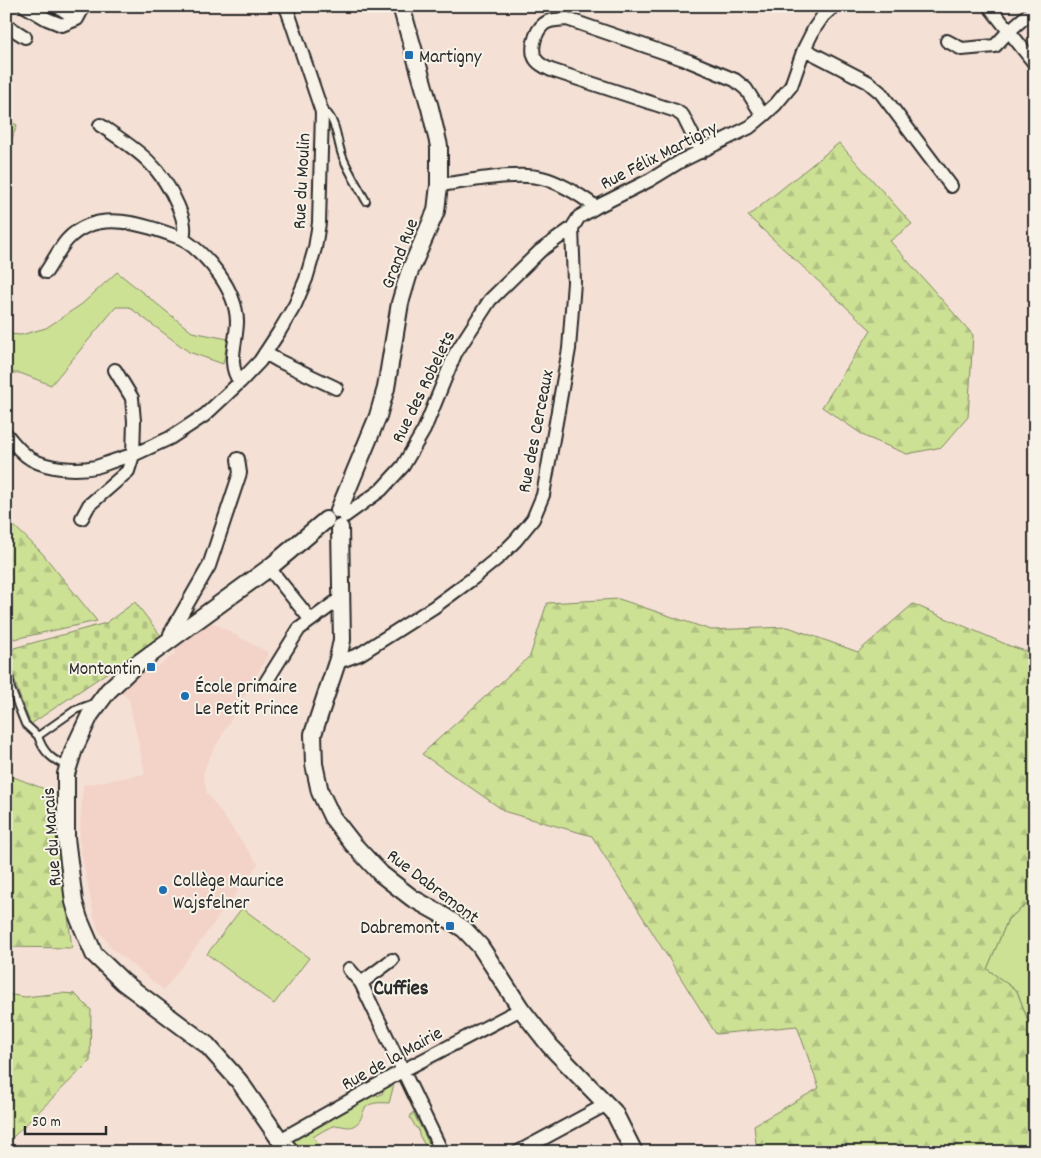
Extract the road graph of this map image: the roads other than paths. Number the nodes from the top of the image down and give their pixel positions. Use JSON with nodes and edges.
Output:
{"nodes":[{"id":1,"x":25,"y":6,"type":"edge"},
{"id":2,"x":58,"y":6,"type":"edge"},
{"id":3,"x":84,"y":6,"type":"edge"},
{"id":4,"x":285,"y":6,"type":"edge"},
{"id":5,"x":401,"y":6,"type":"edge"},
{"id":6,"x":834,"y":6,"type":"edge"},
{"id":7,"x":989,"y":6,"type":"edge"},
{"id":8,"x":1035,"y":11,"type":"edge"},
{"id":9,"x":77,"y":19,"type":"junction"},
{"id":10,"x":6,"y":25,"type":"edge"},
{"id":11,"x":1009,"y":31,"type":"junction"},
{"id":12,"x":25,"y":36,"type":"dead end"},
{"id":13,"x":947,"y":40,"type":"dead end"},
{"id":14,"x":804,"y":49,"type":"junction"},
{"id":15,"x":1035,"y":64,"type":"edge"},
{"id":16,"x":322,"y":112,"type":"junction"},
{"id":17,"x":763,"y":116,"type":"junction"},
{"id":18,"x":100,"y":125,"type":"dead end"},
{"id":19,"x":701,"y":152,"type":"junction"},
{"id":20,"x":439,"y":185,"type":"junction"},
{"id":21,"x":951,"y":186,"type":"dead end"},
{"id":22,"x":366,"y":201,"type":"dead end"},
{"id":23,"x":596,"y":206,"type":"junction"},
{"id":24,"x":572,"y":228,"type":"junction"},
{"id":25,"x":183,"y":239,"type":"junction"},
{"id":26,"x":46,"y":272,"type":"dead end"},
{"id":27,"x":265,"y":353,"type":"junction"},
{"id":28,"x":115,"y":370,"type":"dead end"},
{"id":29,"x":240,"y":382,"type":"junction"},
{"id":30,"x":336,"y":388,"type":"dead end"},
{"id":31,"x":6,"y":434,"type":"edge"},
{"id":32,"x":133,"y":455,"type":"junction"},
{"id":33,"x":238,"y":460,"type":"dead end"},
{"id":34,"x":82,"y":518,"type":"dead end"},
{"id":35,"x":338,"y":518,"type":"junction"},
{"id":36,"x":269,"y":568,"type":"junction"},
{"id":37,"x":341,"y":598,"type":"junction"},
{"id":38,"x":310,"y":619,"type":"junction"},
{"id":39,"x":170,"y":640,"type":"junction"},
{"id":40,"x":6,"y":656,"type":"edge"},
{"id":41,"x":338,"y":659,"type":"junction"},
{"id":42,"x":266,"y":682,"type":"dead end"},
{"id":43,"x":100,"y":701,"type":"junction"},
{"id":44,"x":38,"y":736,"type":"junction"},
{"id":45,"x":68,"y":767,"type":"junction"},
{"id":46,"x":392,"y":960,"type":"dead end"},
{"id":47,"x":350,"y":969,"type":"dead end"},
{"id":48,"x":361,"y":983,"type":"junction"},
{"id":49,"x":521,"y":1009,"type":"junction"},
{"id":50,"x":402,"y":1072,"type":"junction"},
{"id":51,"x":607,"y":1104,"type":"junction"},
{"id":52,"x":285,"y":1146,"type":"edge"},
{"id":53,"x":442,"y":1152,"type":"edge"},
{"id":54,"x":518,"y":1152,"type":"edge"},
{"id":55,"x":634,"y":1152,"type":"edge"}],
"edges":[{"from":1,"to":9,"type":"street"},
{"from":2,"to":9,"type":"street"},
{"from":3,"to":9,"type":"street"},
{"from":4,"to":16,"type":"street","name":"Rue du Moulin"},
{"from":5,"to":20,"type":"street","name":"Grand Rue"},
{"from":6,"to":14,"type":"street","name":"Rue Félix Martigny"},
{"from":7,"to":11,"type":"street"},
{"from":8,"to":11,"type":"street"},
{"from":10,"to":12,"type":"street"},
{"from":11,"to":13,"type":"street"},
{"from":11,"to":15,"type":"street"},
{"from":14,"to":17,"type":"street","name":"Rue Félix Martigny"},
{"from":14,"to":21,"type":"street"},
{"from":16,"to":22,"type":"lane"},
{"from":16,"to":27,"type":"street","name":"Rue du Moulin"},
{"from":17,"to":19,"type":"street","name":"Rue Félix Martigny"},
{"from":17,"to":19,"type":"street"},
{"from":18,"to":25,"type":"street"},
{"from":19,"to":23,"type":"street","name":"Rue Félix Martigny"},
{"from":20,"to":23,"type":"street","name":"Rue Félix Martigny"},
{"from":20,"to":35,"type":"street","name":"Grand Rue"},
{"from":23,"to":24,"type":"street"},
{"from":24,"to":35,"type":"street","name":"Rue des Robelets"},
{"from":24,"to":41,"type":"street","name":"Rue des Cerceaux"},
{"from":25,"to":26,"type":"street"},
{"from":25,"to":29,"type":"street"},
{"from":27,"to":29,"type":"street","name":"Rue du Moulin"},
{"from":27,"to":30,"type":"street"},
{"from":28,"to":32,"type":"street"},
{"from":29,"to":32,"type":"street","name":"Rue du Moulin"},
{"from":31,"to":32,"type":"street","name":"Rue du Moulin"},
{"from":32,"to":34,"type":"street"},
{"from":33,"to":39,"type":"street"},
{"from":35,"to":36,"type":"street","name":"Rue du Marais"},
{"from":35,"to":37,"type":"street","name":"Rue Dabremont"},
{"from":36,"to":38,"type":"street"},
{"from":36,"to":39,"type":"street","name":"Rue du Marais"},
{"from":37,"to":38,"type":"street"},
{"from":37,"to":41,"type":"street","name":"Rue Dabremont"},
{"from":38,"to":42,"type":"street"},
{"from":39,"to":43,"type":"street","name":"Rue du Marais"},
{"from":40,"to":44,"type":"lane"},
{"from":41,"to":49,"type":"street","name":"Rue Dabremont"},
{"from":43,"to":44,"type":"lane"},
{"from":43,"to":45,"type":"street","name":"Rue du Marais"},
{"from":44,"to":45,"type":"lane"},
{"from":45,"to":52,"type":"street","name":"Rue du Marais"},
{"from":46,"to":48,"type":"street"},
{"from":47,"to":48,"type":"street"},
{"from":48,"to":50,"type":"street"},
{"from":49,"to":50,"type":"street","name":"Rue de la Mairie"},
{"from":49,"to":51,"type":"street","name":"Rue Dabremont"},
{"from":50,"to":52,"type":"street","name":"Rue de la Mairie"},
{"from":50,"to":53,"type":"street"},
{"from":51,"to":54,"type":"street"},
{"from":51,"to":55,"type":"street","name":"Rue Dabremont"}]}
